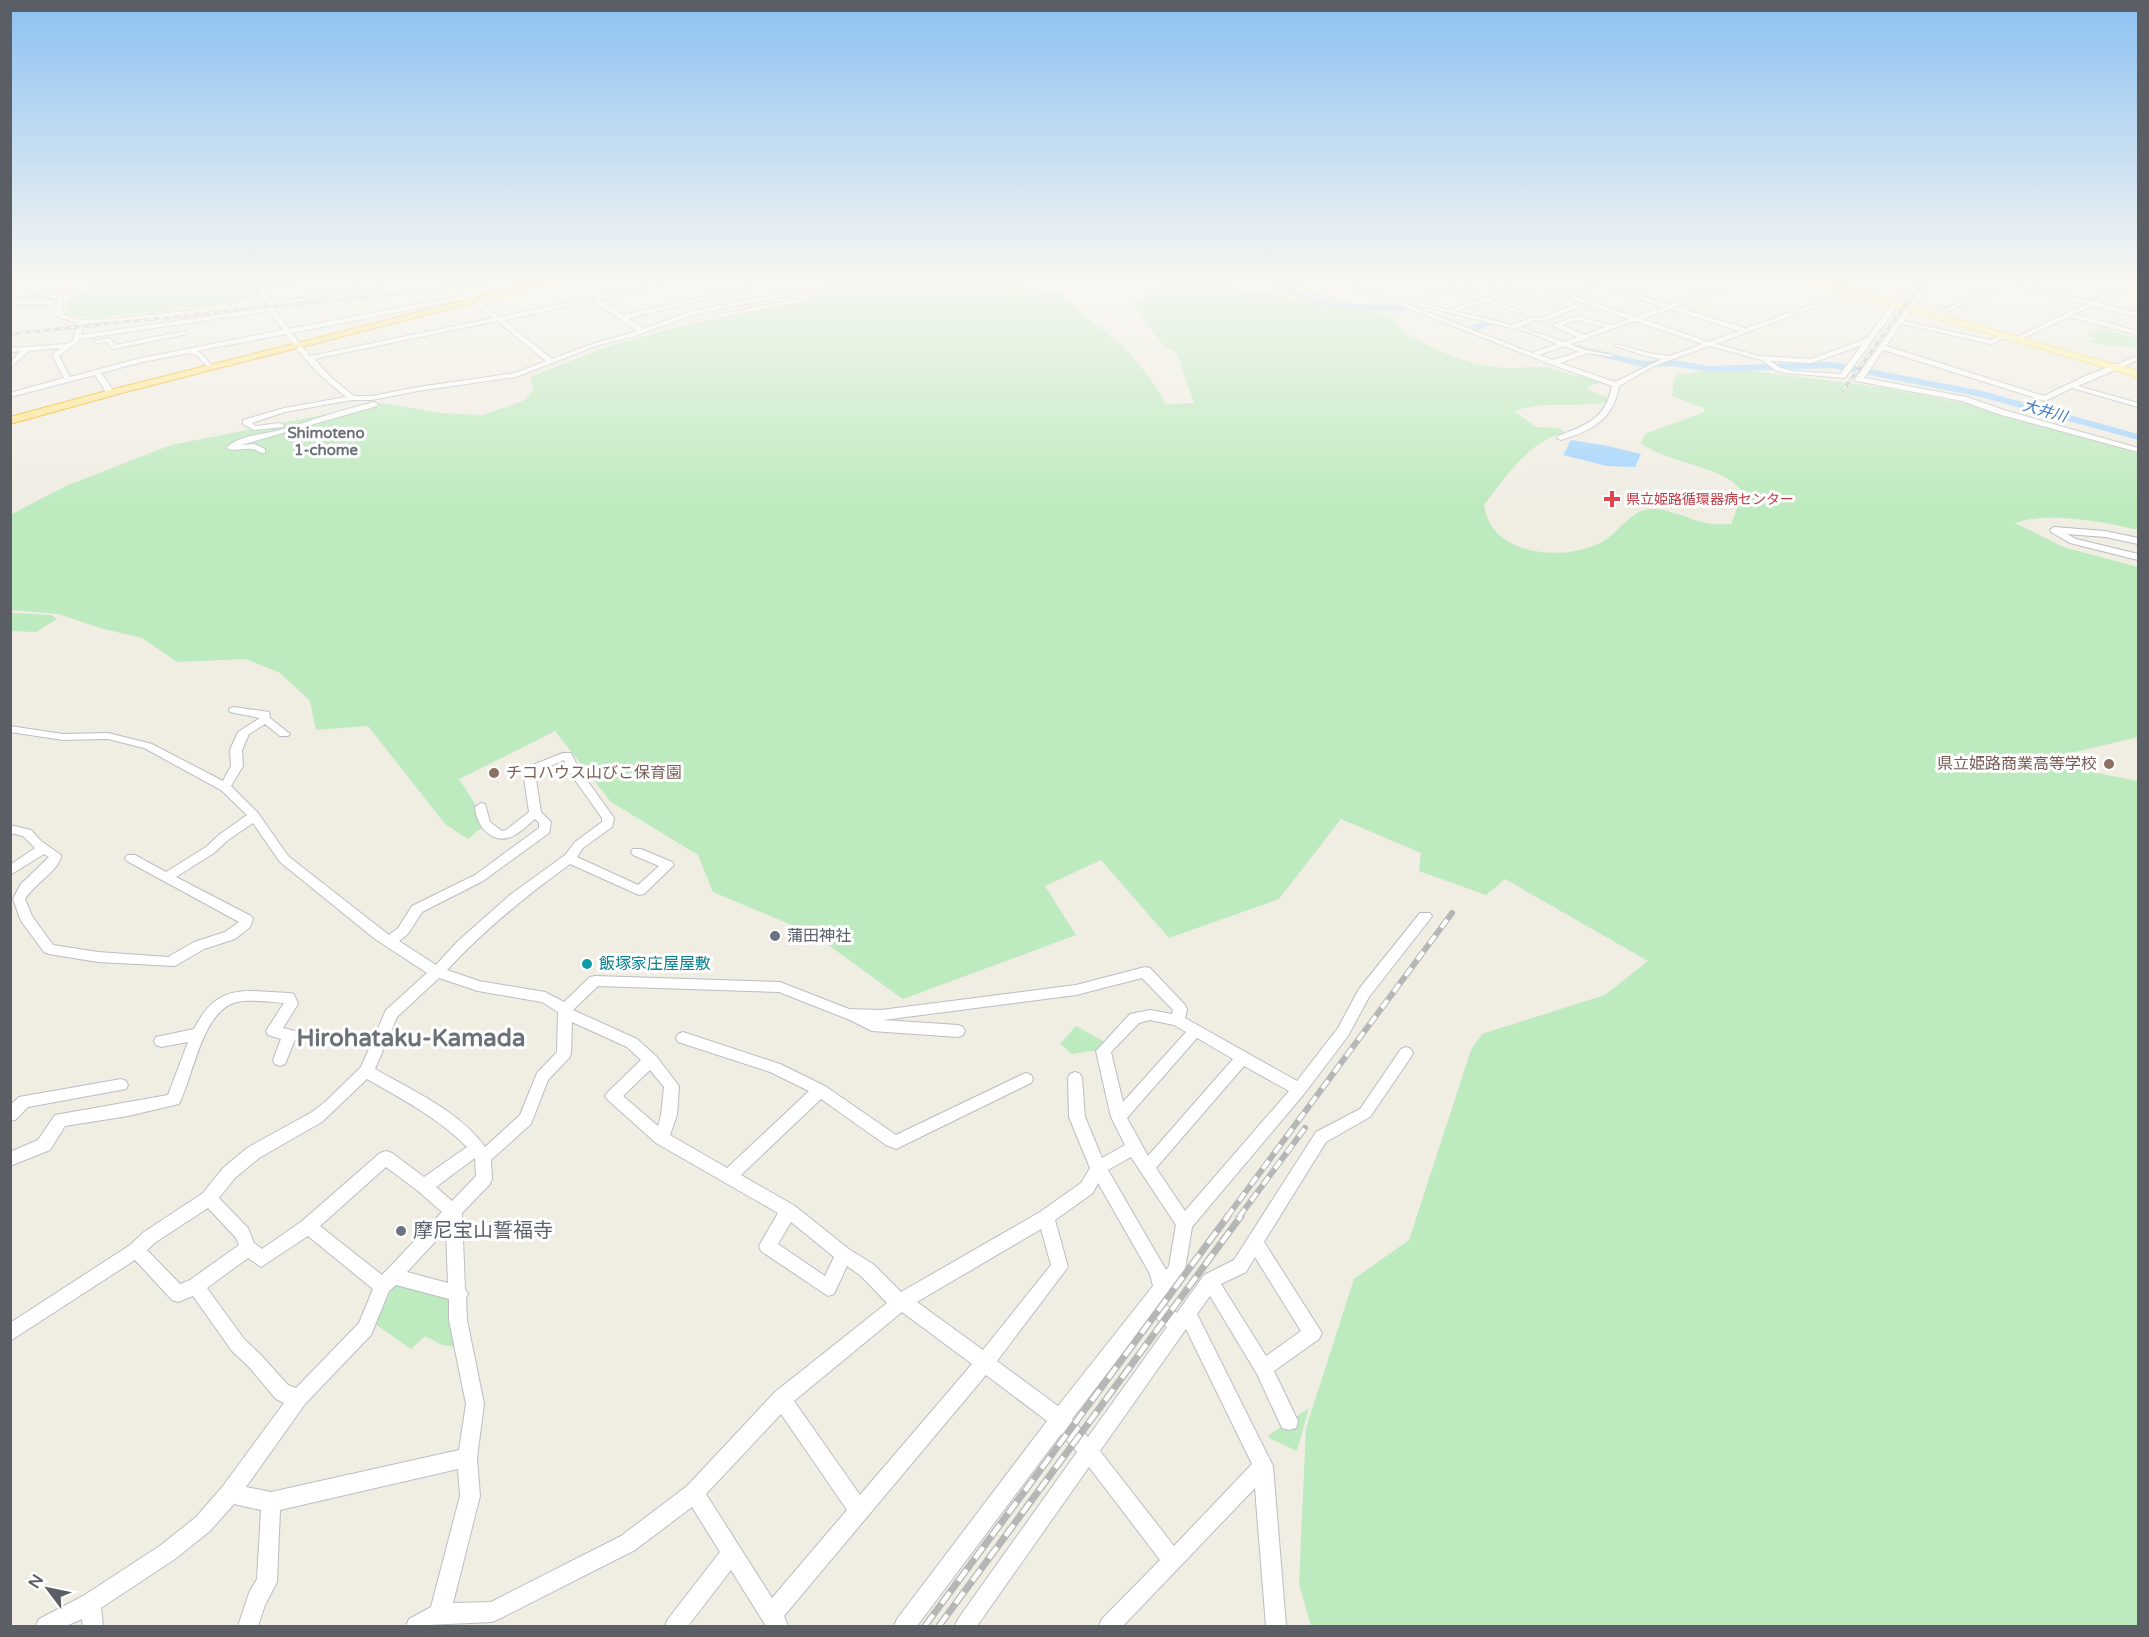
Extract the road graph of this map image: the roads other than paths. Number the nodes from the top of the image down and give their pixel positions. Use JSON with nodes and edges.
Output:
{"nodes":[{"id":1,"x":22,"y":354,"type":"edge"},
{"id":2,"x":56,"y":354,"type":"edge"},
{"id":3,"x":170,"y":354,"type":"edge"},
{"id":4,"x":199,"y":354,"type":"edge"},
{"id":5,"x":257,"y":354,"type":"edge"},
{"id":6,"x":260,"y":354,"type":"edge"},
{"id":7,"x":305,"y":354,"type":"edge"},
{"id":8,"x":327,"y":354,"type":"edge"},
{"id":9,"x":542,"y":354,"type":"edge"},
{"id":10,"x":571,"y":354,"type":"edge"},
{"id":11,"x":1528,"y":354,"type":"edge"},
{"id":12,"x":1536,"y":354,"type":"edge"},
{"id":13,"x":1579,"y":354,"type":"edge"},
{"id":14,"x":1601,"y":354,"type":"edge"},
{"id":15,"x":1646,"y":354,"type":"edge"},
{"id":16,"x":1681,"y":354,"type":"edge"},
{"id":17,"x":1744,"y":354,"type":"edge"},
{"id":18,"x":1830,"y":354,"type":"edge"},
{"id":19,"x":1858,"y":354,"type":"edge"},
{"id":20,"x":1876,"y":354,"type":"edge"},
{"id":21,"x":1904,"y":354,"type":"edge"},
{"id":22,"x":2070,"y":354,"type":"edge"},
{"id":23,"x":1532,"y":356,"type":"junction"},
{"id":24,"x":1611,"y":356,"type":"dead end"},
{"id":25,"x":309,"y":358,"type":"junction"},
{"id":26,"x":1671,"y":358,"type":"junction"},
{"id":27,"x":2139,"y":358,"type":"edge"},
{"id":28,"x":1767,"y":361,"type":"junction"},
{"id":29,"x":552,"y":362,"type":"junction"},
{"id":30,"x":1552,"y":363,"type":"junction"},
{"id":31,"x":10,"y":366,"type":"edge"},
{"id":32,"x":208,"y":366,"type":"junction"},
{"id":33,"x":2113,"y":367,"type":"junction"},
{"id":34,"x":96,"y":371,"type":"junction"},
{"id":35,"x":1844,"y":374,"type":"junction"},
{"id":36,"x":2139,"y":374,"type":"edge"},
{"id":37,"x":1860,"y":377,"type":"junction"},
{"id":38,"x":68,"y":379,"type":"junction"},
{"id":39,"x":1616,"y":386,"type":"junction"},
{"id":40,"x":2072,"y":386,"type":"junction"},
{"id":41,"x":110,"y":390,"type":"junction"},
{"id":42,"x":10,"y":395,"type":"edge"},
{"id":43,"x":382,"y":396,"type":"junction"},
{"id":44,"x":352,"y":398,"type":"junction"},
{"id":45,"x":2139,"y":405,"type":"edge"},
{"id":46,"x":10,"y":419,"type":"edge"},
{"id":47,"x":284,"y":424,"type":"dead end"},
{"id":48,"x":1561,"y":438,"type":"dead end"},
{"id":49,"x":2139,"y":450,"type":"edge"},
{"id":50,"x":261,"y":451,"type":"dead end"},
{"id":51,"x":2139,"y":541,"type":"edge"},
{"id":52,"x":2139,"y":557,"type":"edge"},
{"id":53,"x":234,"y":710,"type":"dead end"},
{"id":54,"x":265,"y":719,"type":"junction"},
{"id":55,"x":10,"y":729,"type":"edge"},
{"id":56,"x":284,"y":734,"type":"dead end"},
{"id":57,"x":225,"y":787,"type":"junction"},
{"id":58,"x":481,"y":807,"type":"dead end"},
{"id":59,"x":535,"y":813,"type":"junction"},
{"id":60,"x":254,"y":816,"type":"junction"},
{"id":61,"x":10,"y":829,"type":"edge"},
{"id":62,"x":44,"y":848,"type":"junction"},
{"id":63,"x":637,"y":852,"type":"dead end"},
{"id":64,"x":131,"y":858,"type":"dead end"},
{"id":65,"x":569,"y":858,"type":"junction"},
{"id":66,"x":10,"y":871,"type":"edge"},
{"id":67,"x":167,"y":877,"type":"junction"},
{"id":68,"x":1425,"y":916,"type":"dead end"},
{"id":69,"x":389,"y":942,"type":"junction"},
{"id":70,"x":437,"y":972,"type":"junction"},
{"id":71,"x":565,"y":1011,"type":"junction"},
{"id":72,"x":849,"y":1014,"type":"junction"},
{"id":73,"x":1177,"y":1020,"type":"junction"},
{"id":74,"x":1196,"y":1030,"type":"junction"},
{"id":75,"x":958,"y":1031,"type":"dead end"},
{"id":76,"x":199,"y":1034,"type":"junction"},
{"id":77,"x":683,"y":1038,"type":"dead end"},
{"id":78,"x":161,"y":1041,"type":"dead end"},
{"id":79,"x":1406,"y":1053,"type":"dead end"},
{"id":80,"x":1243,"y":1058,"type":"junction"},
{"id":81,"x":280,"y":1060,"type":"dead end"},
{"id":82,"x":651,"y":1060,"type":"junction"},
{"id":83,"x":366,"y":1071,"type":"junction"},
{"id":84,"x":1075,"y":1078,"type":"dead end"},
{"id":85,"x":1026,"y":1079,"type":"dead end"},
{"id":86,"x":121,"y":1085,"type":"dead end"},
{"id":87,"x":820,"y":1090,"type":"junction"},
{"id":88,"x":1299,"y":1090,"type":"junction"},
{"id":89,"x":10,"y":1115,"type":"edge"},
{"id":90,"x":1119,"y":1117,"type":"junction"},
{"id":91,"x":662,"y":1138,"type":"junction"},
{"id":92,"x":1134,"y":1148,"type":"junction"},
{"id":93,"x":480,"y":1153,"type":"junction"},
{"id":94,"x":10,"y":1159,"type":"edge"},
{"id":95,"x":1098,"y":1168,"type":"junction"},
{"id":96,"x":1147,"y":1168,"type":"junction"},
{"id":97,"x":730,"y":1175,"type":"junction"},
{"id":98,"x":424,"y":1186,"type":"junction"},
{"id":99,"x":209,"y":1198,"type":"junction"},
{"id":100,"x":789,"y":1211,"type":"junction"},
{"id":101,"x":454,"y":1213,"type":"junction"},
{"id":102,"x":1046,"y":1217,"type":"junction"},
{"id":103,"x":1184,"y":1224,"type":"junction"},
{"id":104,"x":308,"y":1226,"type":"junction"},
{"id":105,"x":1255,"y":1243,"type":"junction"},
{"id":106,"x":248,"y":1248,"type":"junction"},
{"id":107,"x":136,"y":1250,"type":"junction"},
{"id":108,"x":844,"y":1256,"type":"junction"},
{"id":109,"x":388,"y":1281,"type":"junction"},
{"id":110,"x":1210,"y":1281,"type":"junction"},
{"id":111,"x":196,"y":1286,"type":"junction"},
{"id":112,"x":459,"y":1294,"type":"junction"},
{"id":113,"x":1156,"y":1295,"type":"junction"},
{"id":114,"x":902,"y":1301,"type":"junction"},
{"id":115,"x":1182,"y":1318,"type":"junction"},
{"id":116,"x":10,"y":1333,"type":"edge"},
{"id":117,"x":985,"y":1362,"type":"junction"},
{"id":118,"x":1263,"y":1368,"type":"junction"},
{"id":119,"x":299,"y":1398,"type":"junction"},
{"id":120,"x":782,"y":1399,"type":"junction"},
{"id":121,"x":1060,"y":1419,"type":"junction"},
{"id":122,"x":1289,"y":1421,"type":"dead end"},
{"id":123,"x":1090,"y":1453,"type":"junction"},
{"id":124,"x":467,"y":1458,"type":"junction"},
{"id":125,"x":1263,"y":1466,"type":"junction"},
{"id":126,"x":230,"y":1492,"type":"junction"},
{"id":127,"x":694,"y":1493,"type":"junction"},
{"id":128,"x":271,"y":1502,"type":"junction"},
{"id":129,"x":860,"y":1512,"type":"junction"},
{"id":130,"x":733,"y":1552,"type":"junction"},
{"id":131,"x":1173,"y":1561,"type":"junction"},
{"id":132,"x":90,"y":1603,"type":"junction"},
{"id":133,"x":440,"y":1614,"type":"junction"},
{"id":134,"x":775,"y":1621,"type":"edge"},
{"id":135,"x":46,"y":1626,"type":"edge"},
{"id":136,"x":93,"y":1626,"type":"edge"},
{"id":137,"x":248,"y":1626,"type":"edge"},
{"id":138,"x":416,"y":1626,"type":"edge"},
{"id":139,"x":675,"y":1626,"type":"edge"},
{"id":140,"x":904,"y":1626,"type":"edge"},
{"id":141,"x":964,"y":1626,"type":"edge"},
{"id":142,"x":1109,"y":1626,"type":"edge"},
{"id":143,"x":1276,"y":1626,"type":"edge"}],
"edges":[{"from":1,"to":31,"type":"street"},
{"from":2,"to":38,"type":"street"},
{"from":3,"to":34,"type":"street"},
{"from":4,"to":32,"type":"street"},
{"from":5,"to":32,"type":"highway"},
{"from":6,"to":46,"type":"highway"},
{"from":7,"to":25,"type":"street"},
{"from":8,"to":25,"type":"street"},
{"from":9,"to":29,"type":"street"},
{"from":10,"to":29,"type":"street"},
{"from":11,"to":23,"type":"street"},
{"from":12,"to":23,"type":"street"},
{"from":13,"to":30,"type":"street"},
{"from":14,"to":24,"type":"street"},
{"from":15,"to":26,"type":"street"},
{"from":16,"to":26,"type":"street"},
{"from":17,"to":28,"type":"street"},
{"from":18,"to":28,"type":"street"},
{"from":19,"to":35,"type":"street"},
{"from":20,"to":37,"type":"street"},
{"from":21,"to":40,"type":"street"},
{"from":22,"to":33,"type":"main road"},
{"from":23,"to":30,"type":"street"},
{"from":25,"to":44,"type":"street"},
{"from":26,"to":39,"type":"street"},
{"from":27,"to":33,"type":"street"},
{"from":28,"to":35,"type":"street"},
{"from":29,"to":43,"type":"street"},
{"from":30,"to":39,"type":"street"},
{"from":32,"to":41,"type":"highway"},
{"from":33,"to":36,"type":"main road"},
{"from":33,"to":40,"type":"street"},
{"from":34,"to":38,"type":"street"},
{"from":34,"to":41,"type":"street"},
{"from":35,"to":37,"type":"street"},
{"from":37,"to":49,"type":"street"},
{"from":38,"to":42,"type":"street"},
{"from":39,"to":48,"type":"street"},
{"from":40,"to":45,"type":"street"},
{"from":41,"to":46,"type":"highway"},
{"from":43,"to":44,"type":"street"},
{"from":43,"to":50,"type":"street"},
{"from":44,"to":47,"type":"street"},
{"from":51,"to":52,"type":"street"},
{"from":53,"to":54,"type":"street"},
{"from":54,"to":56,"type":"street"},
{"from":54,"to":57,"type":"street"},
{"from":55,"to":57,"type":"street"},
{"from":57,"to":60,"type":"street"},
{"from":58,"to":59,"type":"street"},
{"from":59,"to":65,"type":"street"},
{"from":59,"to":69,"type":"street"},
{"from":60,"to":67,"type":"street"},
{"from":60,"to":69,"type":"street"},
{"from":61,"to":62,"type":"street"},
{"from":62,"to":66,"type":"street"},
{"from":62,"to":67,"type":"street"},
{"from":63,"to":65,"type":"street"},
{"from":64,"to":67,"type":"street"},
{"from":65,"to":70,"type":"street"},
{"from":68,"to":88,"type":"street"},
{"from":69,"to":70,"type":"street"},
{"from":70,"to":71,"type":"street"},
{"from":70,"to":83,"type":"street"},
{"from":71,"to":72,"type":"street"},
{"from":71,"to":82,"type":"street"},
{"from":71,"to":93,"type":"street"},
{"from":72,"to":73,"type":"street"},
{"from":72,"to":75,"type":"street"},
{"from":73,"to":74,"type":"street"},
{"from":73,"to":90,"type":"street"},
{"from":74,"to":80,"type":"street"},
{"from":74,"to":90,"type":"street"},
{"from":76,"to":78,"type":"street"},
{"from":76,"to":81,"type":"street"},
{"from":76,"to":94,"type":"street"},
{"from":77,"to":87,"type":"street"},
{"from":79,"to":105,"type":"street"},
{"from":80,"to":88,"type":"street"},
{"from":80,"to":96,"type":"street"},
{"from":82,"to":91,"type":"street"},
{"from":82,"to":91,"type":"street"},
{"from":83,"to":93,"type":"street"},
{"from":83,"to":99,"type":"street"},
{"from":84,"to":95,"type":"street"},
{"from":85,"to":87,"type":"street"},
{"from":86,"to":89,"type":"street"},
{"from":87,"to":97,"type":"street"},
{"from":88,"to":103,"type":"street"},
{"from":90,"to":92,"type":"street"},
{"from":91,"to":97,"type":"street"},
{"from":92,"to":95,"type":"street"},
{"from":92,"to":96,"type":"street"},
{"from":93,"to":98,"type":"street"},
{"from":93,"to":101,"type":"street"},
{"from":95,"to":102,"type":"street"},
{"from":95,"to":113,"type":"street"},
{"from":96,"to":103,"type":"street"},
{"from":97,"to":100,"type":"street"},
{"from":98,"to":101,"type":"street"},
{"from":98,"to":104,"type":"street"},
{"from":99,"to":106,"type":"street"},
{"from":99,"to":107,"type":"street"},
{"from":100,"to":108,"type":"street"},
{"from":100,"to":108,"type":"street"},
{"from":101,"to":109,"type":"street"},
{"from":101,"to":112,"type":"street"},
{"from":102,"to":114,"type":"street"},
{"from":102,"to":117,"type":"street"},
{"from":103,"to":113,"type":"street"},
{"from":104,"to":106,"type":"street"},
{"from":104,"to":109,"type":"street"},
{"from":105,"to":110,"type":"street"},
{"from":105,"to":118,"type":"street"},
{"from":106,"to":111,"type":"street"},
{"from":107,"to":111,"type":"street"},
{"from":107,"to":116,"type":"street"},
{"from":108,"to":114,"type":"street"},
{"from":109,"to":112,"type":"street"},
{"from":109,"to":119,"type":"street"},
{"from":110,"to":115,"type":"street"},
{"from":110,"to":118,"type":"street"},
{"from":111,"to":119,"type":"street"},
{"from":112,"to":124,"type":"street"},
{"from":113,"to":115,"type":"street"},
{"from":113,"to":121,"type":"street"},
{"from":114,"to":117,"type":"street"},
{"from":114,"to":120,"type":"street"},
{"from":115,"to":123,"type":"street"},
{"from":115,"to":125,"type":"street"},
{"from":117,"to":121,"type":"street"},
{"from":117,"to":129,"type":"street"},
{"from":118,"to":122,"type":"street"},
{"from":119,"to":126,"type":"street"},
{"from":120,"to":127,"type":"street"},
{"from":120,"to":129,"type":"street"},
{"from":121,"to":123,"type":"street"},
{"from":121,"to":140,"type":"street"},
{"from":123,"to":131,"type":"street"},
{"from":123,"to":141,"type":"street"},
{"from":124,"to":128,"type":"street"},
{"from":124,"to":133,"type":"street"},
{"from":125,"to":131,"type":"street"},
{"from":125,"to":143,"type":"street"},
{"from":126,"to":128,"type":"street"},
{"from":126,"to":132,"type":"street"},
{"from":127,"to":130,"type":"street"},
{"from":127,"to":133,"type":"street"},
{"from":128,"to":137,"type":"street"},
{"from":129,"to":134,"type":"street"},
{"from":130,"to":134,"type":"street"},
{"from":130,"to":139,"type":"street"},
{"from":131,"to":142,"type":"street"},
{"from":132,"to":135,"type":"street"},
{"from":132,"to":136,"type":"street"},
{"from":133,"to":138,"type":"street"}]}
